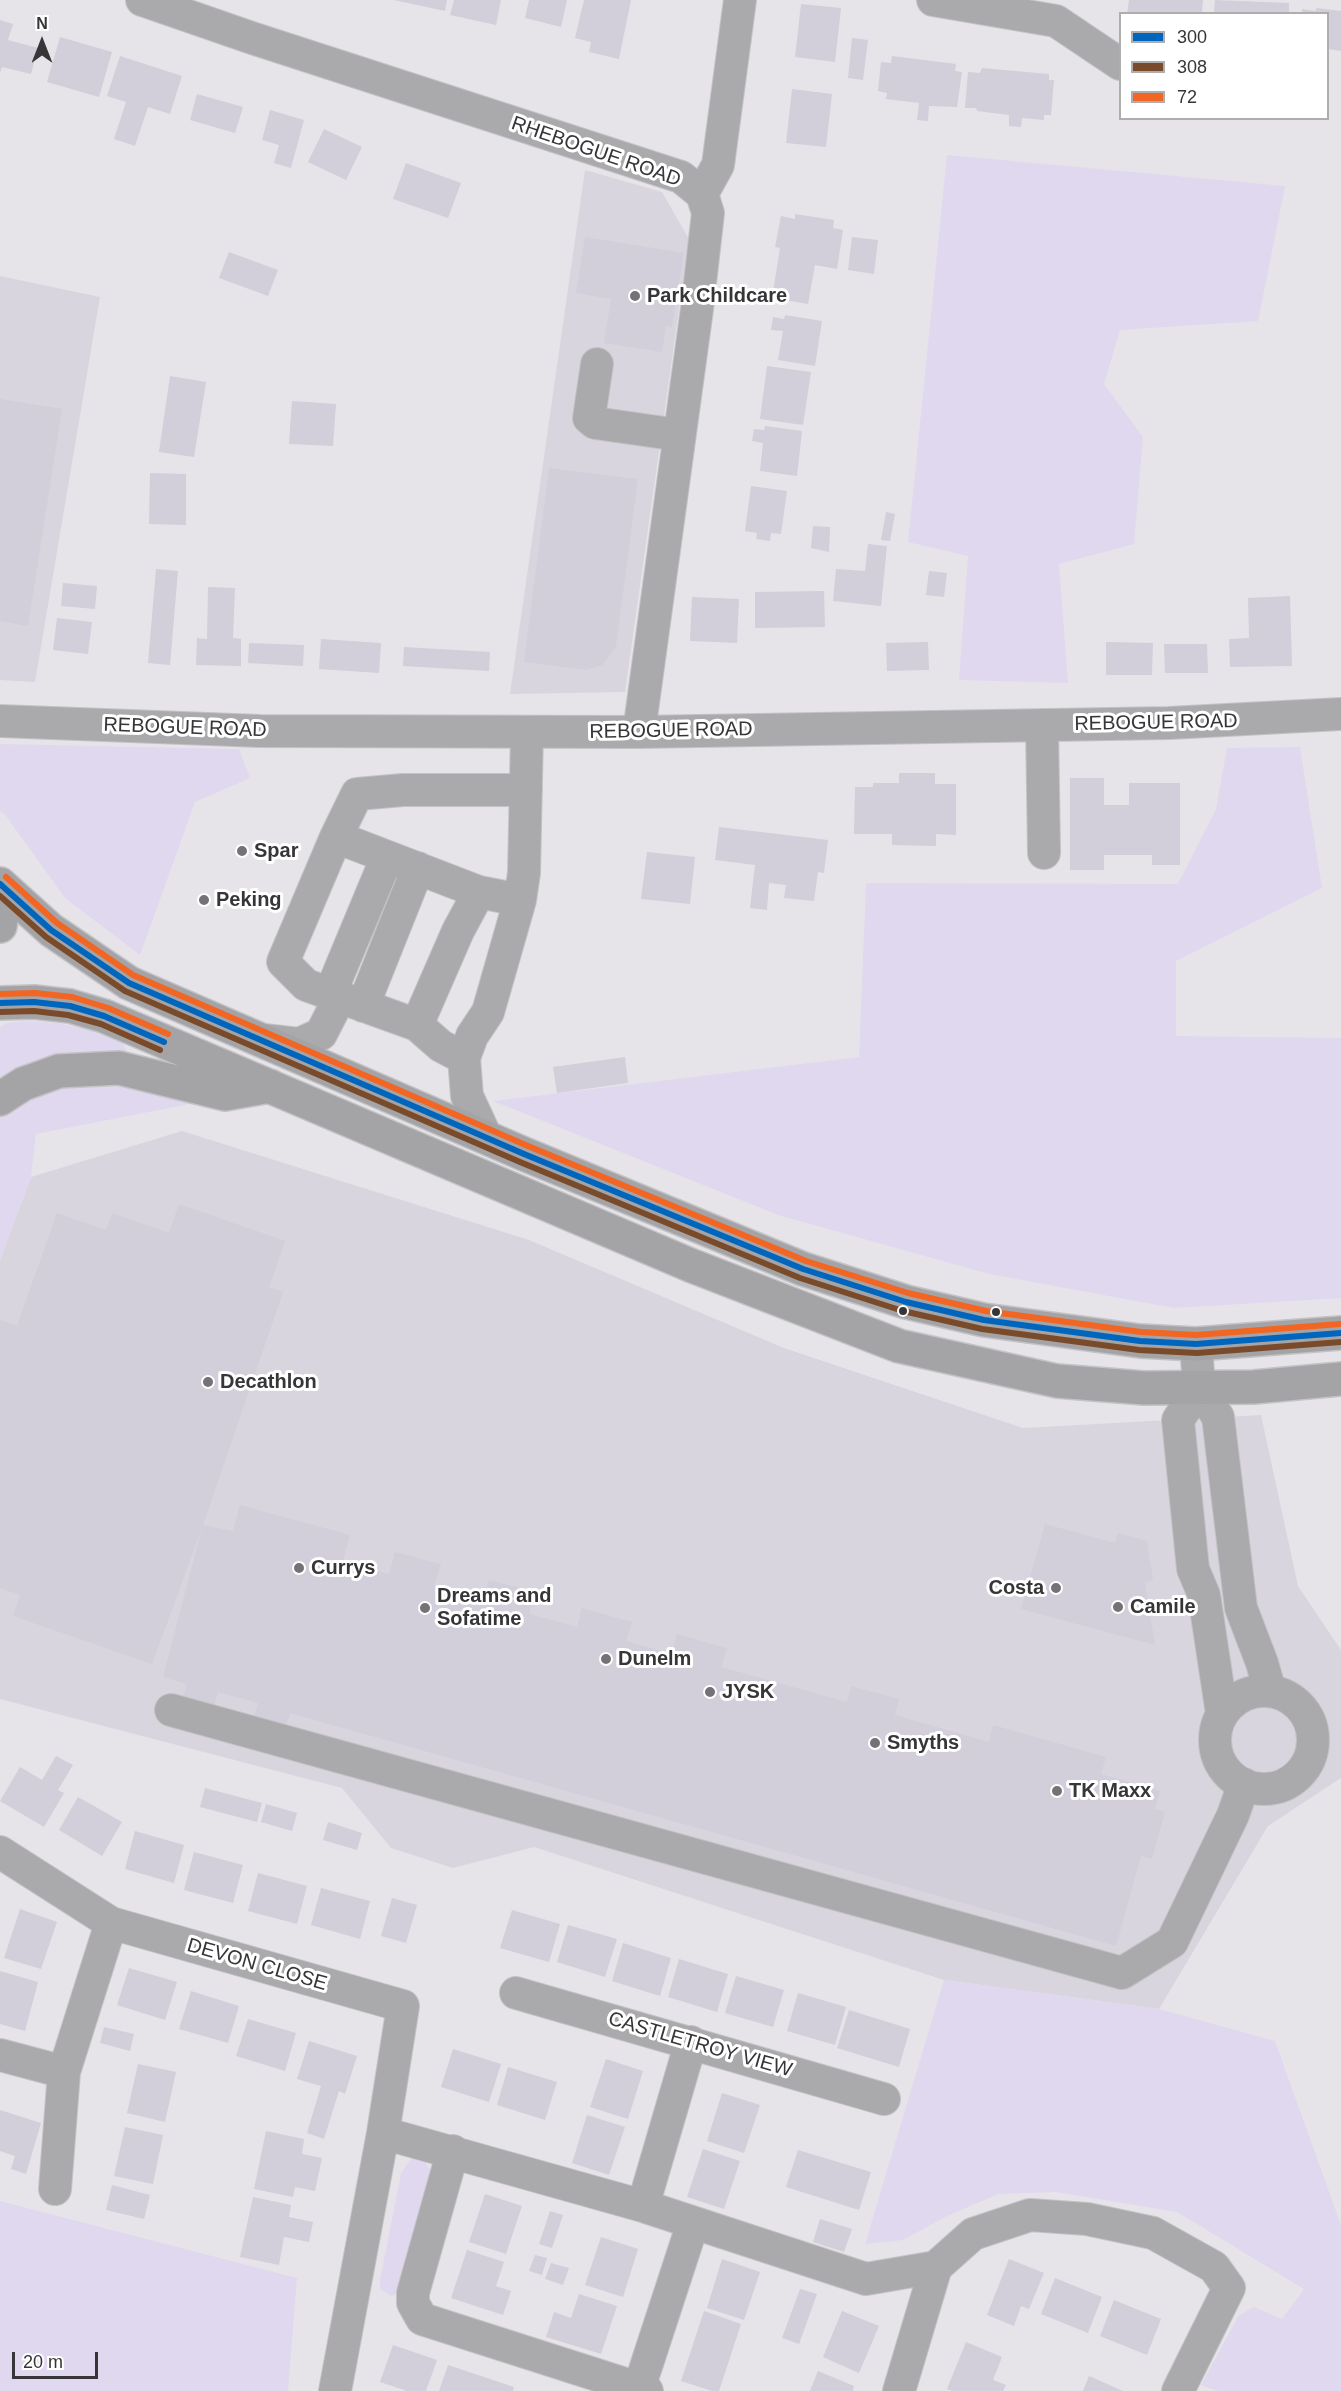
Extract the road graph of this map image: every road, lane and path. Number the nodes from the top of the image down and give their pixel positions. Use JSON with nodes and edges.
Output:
{"nodes":[{"id":1,"x":142,"y":0,"type":"edge"},
{"id":2,"x":740,"y":0,"type":"edge"},
{"id":3,"x":933,"y":0,"type":"edge"},
{"id":4,"x":995,"y":6,"type":"edge"},
{"id":5,"x":1119,"y":63,"type":"edge"},
{"id":6,"x":702,"y":194,"type":"junction"},
{"id":7,"x":597,"y":364,"type":"dead end"},
{"id":8,"x":679,"y":435,"type":"junction"},
{"id":9,"x":1341,"y":714,"type":"edge"},
{"id":10,"x":0,"y":721,"type":"edge"},
{"id":11,"x":1042,"y":725,"type":"junction"},
{"id":12,"x":639,"y":732,"type":"junction"},
{"id":13,"x":527,"y":733,"type":"junction"},
{"id":14,"x":526,"y":790,"type":"junction"},
{"id":15,"x":336,"y":837,"type":"junction"},
{"id":16,"x":1044,"y":853,"type":"dead end"},
{"id":17,"x":387,"y":856,"type":"junction"},
{"id":18,"x":418,"y":868,"type":"junction"},
{"id":19,"x":0,"y":884,"type":"edge"},
{"id":20,"x":479,"y":892,"type":"junction"},
{"id":21,"x":0,"y":896,"type":"edge"},
{"id":22,"x":520,"y":900,"type":"junction"},
{"id":23,"x":0,"y":926,"type":"edge"},
{"id":24,"x":344,"y":999,"type":"junction"},
{"id":25,"x":0,"y":1003,"type":"edge"},
{"id":26,"x":417,"y":1025,"type":"junction"},
{"id":27,"x":257,"y":1039,"type":"junction"},
{"id":28,"x":464,"y":1058,"type":"junction"},
{"id":29,"x":270,"y":1086,"type":"junction"},
{"id":30,"x":0,"y":1099,"type":"edge"},
{"id":31,"x":486,"y":1137,"type":"junction"},
{"id":32,"x":1341,"y":1334,"type":"edge"},
{"id":33,"x":1196,"y":1344,"type":"junction"},
{"id":34,"x":1341,"y":1379,"type":"edge"},
{"id":35,"x":1199,"y":1388,"type":"junction"},
{"id":36,"x":1270,"y":1690,"type":"junction"},
{"id":37,"x":171,"y":1710,"type":"dead end"},
{"id":38,"x":1222,"y":1714,"type":"junction"},
{"id":39,"x":1244,"y":1784,"type":"junction"},
{"id":40,"x":0,"y":1852,"type":"edge"},
{"id":41,"x":111,"y":1923,"type":"junction"},
{"id":42,"x":516,"y":1993,"type":"dead end"},
{"id":43,"x":691,"y":2042,"type":"junction"},
{"id":44,"x":0,"y":2055,"type":"edge"},
{"id":45,"x":64,"y":2072,"type":"junction"},
{"id":46,"x":884,"y":2099,"type":"dead end"},
{"id":47,"x":383,"y":2133,"type":"junction"},
{"id":48,"x":453,"y":2151,"type":"junction"},
{"id":49,"x":55,"y":2189,"type":"dead end"},
{"id":50,"x":642,"y":2206,"type":"junction"},
{"id":51,"x":693,"y":2223,"type":"junction"},
{"id":52,"x":936,"y":2267,"type":"junction"},
{"id":53,"x":643,"y":2390,"type":"edge"},
{"id":54,"x":335,"y":2391,"type":"edge"},
{"id":55,"x":899,"y":2391,"type":"edge"},
{"id":56,"x":1178,"y":2391,"type":"edge"}],
"edges":[{"from":1,"to":6,"type":"street","name":"RHEBOGUE ROAD"},
{"from":2,"to":6,"type":"street"},
{"from":3,"to":4,"type":"street"},
{"from":4,"to":5,"type":"street"},
{"from":6,"to":8,"type":"street","name":"RHEBOGUE ROAD"},
{"from":7,"to":8,"type":"street"},
{"from":8,"to":12,"type":"street","name":"RHEBOGUE ROAD"},
{"from":9,"to":11,"type":"street","name":"REBOGUE ROAD"},
{"from":10,"to":13,"type":"street","name":"REBOGUE ROAD"},
{"from":11,"to":12,"type":"street","name":"REBOGUE ROAD"},
{"from":11,"to":16,"type":"street"},
{"from":12,"to":13,"type":"street","name":"REBOGUE ROAD"},
{"from":13,"to":14,"type":"street"},
{"from":14,"to":15,"type":"street"},
{"from":14,"to":22,"type":"street"},
{"from":15,"to":17,"type":"street"},
{"from":15,"to":24,"type":"street"},
{"from":17,"to":18,"type":"street"},
{"from":17,"to":24,"type":"street"},
{"from":18,"to":20,"type":"street"},
{"from":18,"to":24,"type":"street"},
{"from":19,"to":27,"type":"main road"},
{"from":20,"to":22,"type":"street"},
{"from":20,"to":26,"type":"street"},
{"from":21,"to":23,"type":"main road"},
{"from":22,"to":28,"type":"street"},
{"from":24,"to":26,"type":"street"},
{"from":24,"to":27,"type":"street"},
{"from":25,"to":29,"type":"main road"},
{"from":26,"to":28,"type":"street"},
{"from":27,"to":31,"type":"main road"},
{"from":28,"to":31,"type":"street"},
{"from":29,"to":30,"type":"main road"},
{"from":29,"to":35,"type":"main road"},
{"from":31,"to":33,"type":"main road"},
{"from":32,"to":33,"type":"main road"},
{"from":33,"to":35,"type":"street"},
{"from":34,"to":35,"type":"main road"},
{"from":35,"to":36,"type":"street"},
{"from":35,"to":38,"type":"street"},
{"from":36,"to":38,"type":"street"},
{"from":36,"to":39,"type":"street"},
{"from":37,"to":39,"type":"street"},
{"from":38,"to":39,"type":"street"},
{"from":40,"to":41,"type":"street","name":"DEVON CLOSE"},
{"from":41,"to":45,"type":"street"},
{"from":41,"to":47,"type":"street","name":"DEVON CLOSE"},
{"from":42,"to":43,"type":"street","name":"CASTLETROY VIEW"},
{"from":43,"to":46,"type":"street","name":"CASTLETROY VIEW"},
{"from":43,"to":50,"type":"street"},
{"from":44,"to":45,"type":"street"},
{"from":45,"to":49,"type":"street"},
{"from":47,"to":48,"type":"street"},
{"from":47,"to":54,"type":"street"},
{"from":48,"to":50,"type":"street"},
{"from":48,"to":53,"type":"street"},
{"from":50,"to":51,"type":"street"},
{"from":51,"to":52,"type":"street"},
{"from":51,"to":53,"type":"street"},
{"from":52,"to":55,"type":"street"},
{"from":52,"to":56,"type":"street"}]}
